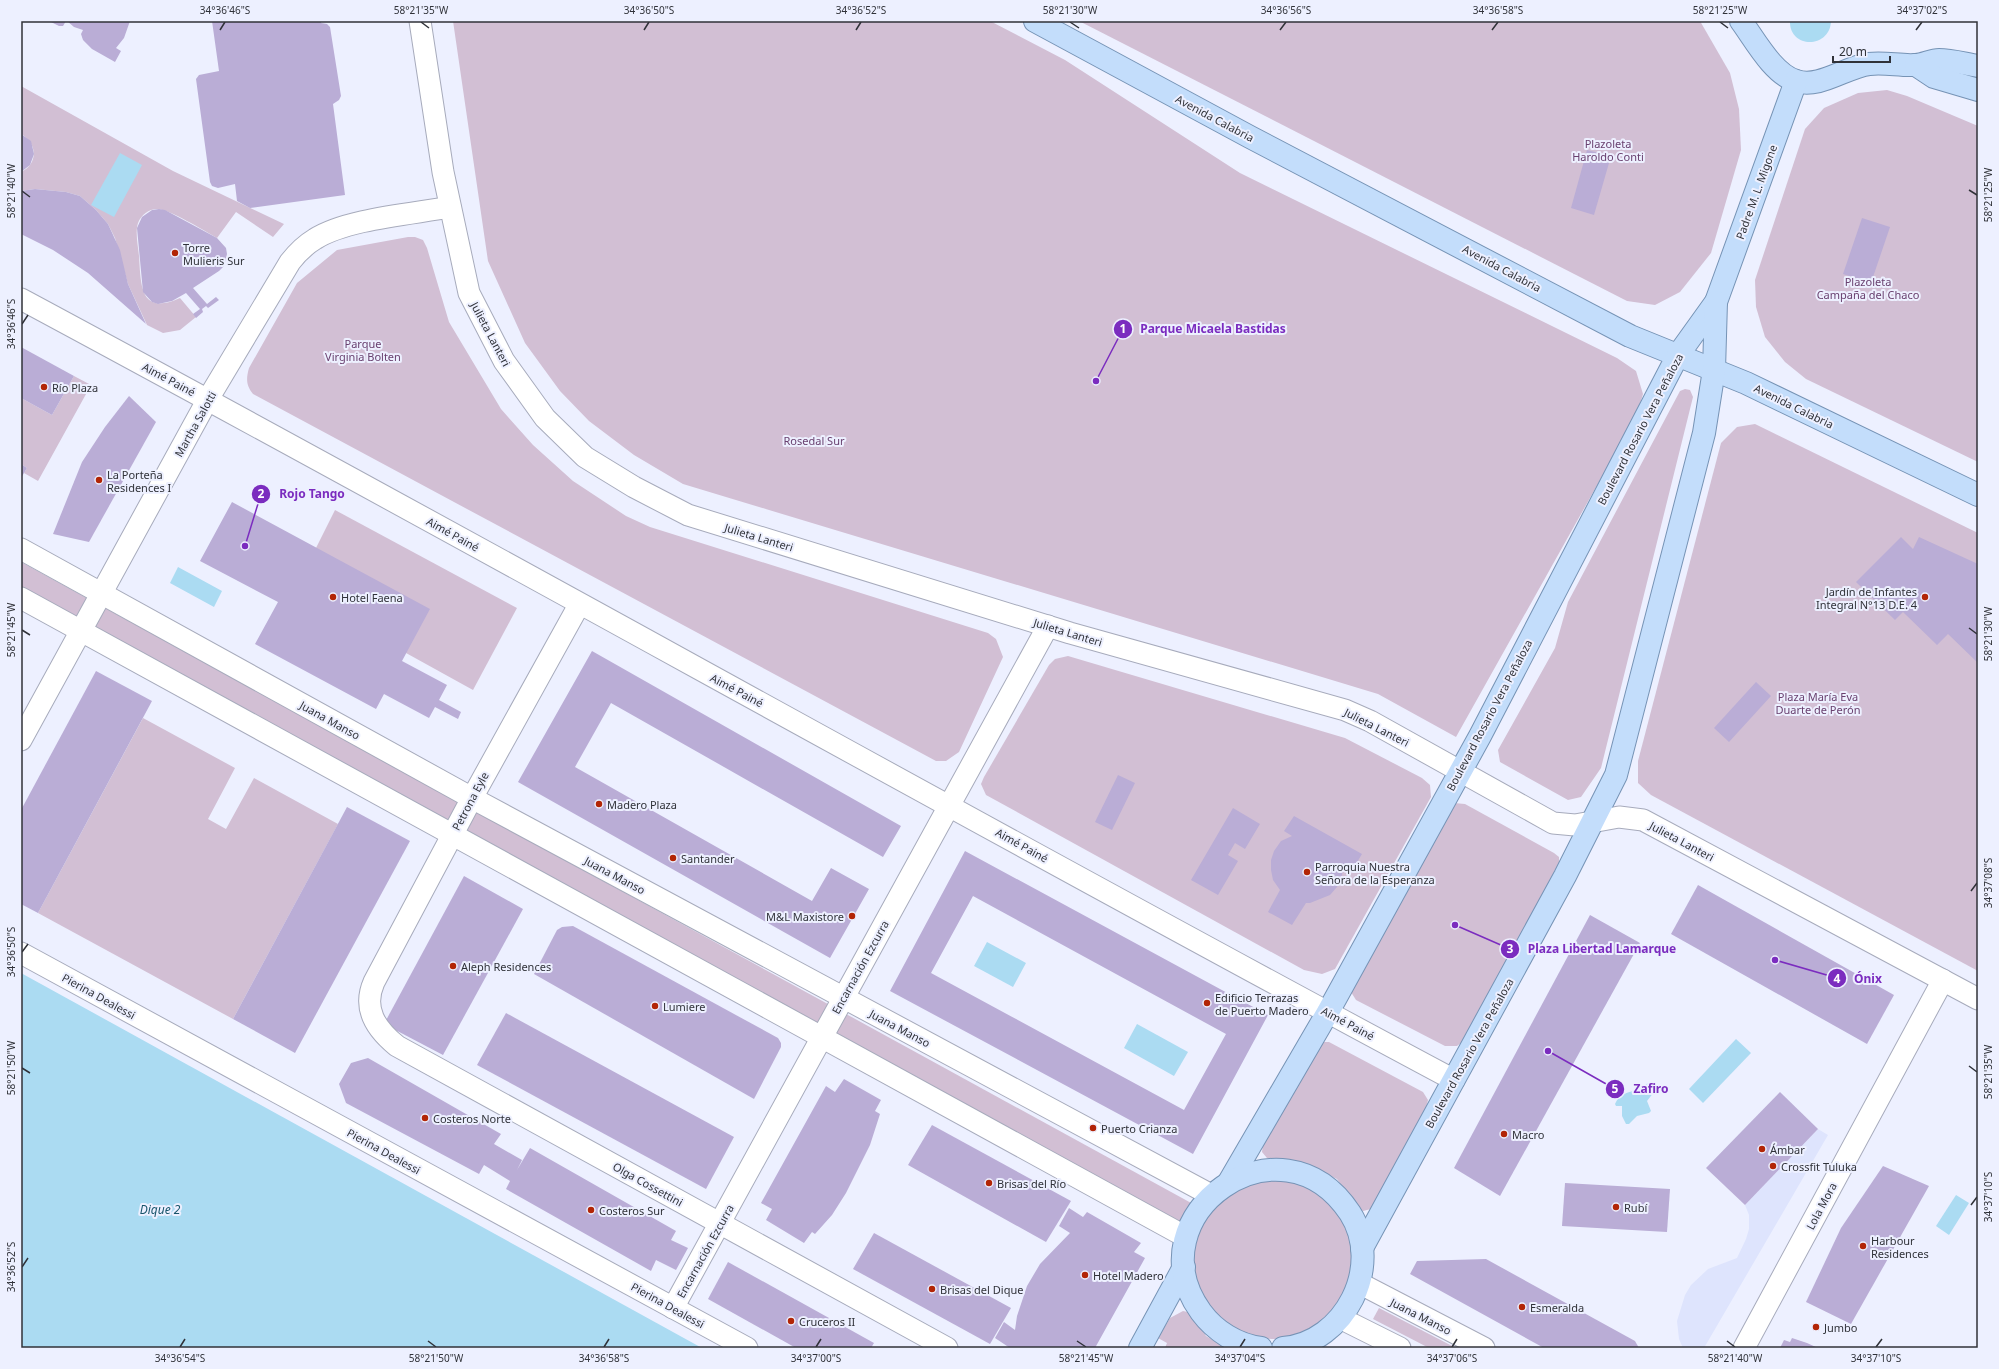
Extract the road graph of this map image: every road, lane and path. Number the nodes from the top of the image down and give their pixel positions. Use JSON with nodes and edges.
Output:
{"nodes":[{"id":1,"x":420,"y":21,"type":"edge"},
{"id":2,"x":1035,"y":21,"type":"edge"},
{"id":3,"x":1741,"y":21,"type":"edge"},
{"id":4,"x":1916,"y":65,"type":"junction"},
{"id":5,"x":1978,"y":66,"type":"edge"},
{"id":6,"x":1796,"y":81,"type":"junction"},
{"id":7,"x":1976,"y":90,"type":"edge"},
{"id":8,"x":450,"y":207,"type":"junction"},
{"id":9,"x":21,"y":299,"type":"edge"},
{"id":10,"x":1716,"y":302,"type":"junction"},
{"id":11,"x":1678,"y":355,"type":"junction"},
{"id":12,"x":1714,"y":370,"type":"junction"},
{"id":13,"x":208,"y":400,"type":"junction"},
{"id":14,"x":1978,"y":495,"type":"edge"},
{"id":15,"x":21,"y":549,"type":"edge"},
{"id":16,"x":102,"y":595,"type":"junction"},
{"id":17,"x":21,"y":598,"type":"edge"},
{"id":18,"x":579,"y":605,"type":"junction"},
{"id":19,"x":1048,"y":626,"type":"junction"},
{"id":20,"x":82,"y":631,"type":"junction"},
{"id":21,"x":21,"y":740,"type":"edge"},
{"id":22,"x":1459,"y":772,"type":"junction"},
{"id":23,"x":472,"y":798,"type":"junction"},
{"id":24,"x":950,"y":805,"type":"junction"},
{"id":25,"x":1592,"y":823,"type":"junction"},
{"id":26,"x":453,"y":834,"type":"junction"},
{"id":27,"x":21,"y":953,"type":"edge"},
{"id":28,"x":1943,"y":980,"type":"junction"},
{"id":29,"x":843,"y":997,"type":"junction"},
{"id":30,"x":1978,"y":999,"type":"edge"},
{"id":31,"x":369,"y":1001,"type":"joint"},
{"id":32,"x":1328,"y":1012,"type":"junction"},
{"id":33,"x":822,"y":1038,"type":"junction"},
{"id":34,"x":1454,"y":1080,"type":"junction"},
{"id":35,"x":1229,"y":1182,"type":"junction"},
{"id":36,"x":1212,"y":1195,"type":"junction"},
{"id":37,"x":720,"y":1224,"type":"junction"},
{"id":38,"x":1186,"y":1237,"type":"junction"},
{"id":39,"x":1362,"y":1248,"type":"junction"},
{"id":40,"x":1184,"y":1267,"type":"junction"},
{"id":41,"x":1359,"y":1283,"type":"junction"},
{"id":42,"x":674,"y":1308,"type":"junction"},
{"id":43,"x":1340,"y":1318,"type":"junction"},
{"id":44,"x":1309,"y":1344,"type":"edge"},
{"id":45,"x":747,"y":1348,"type":"edge"},
{"id":46,"x":947,"y":1348,"type":"edge"},
{"id":47,"x":1140,"y":1348,"type":"edge"},
{"id":48,"x":1261,"y":1348,"type":"edge"},
{"id":49,"x":1283,"y":1348,"type":"edge"},
{"id":50,"x":1400,"y":1348,"type":"edge"},
{"id":51,"x":1484,"y":1348,"type":"edge"},
{"id":52,"x":1744,"y":1348,"type":"edge"}],
"edges":[{"from":1,"to":8,"type":"street","name":"Julieta Lanteri"},
{"from":2,"to":11,"type":"main road","name":"Avenida Calabria"},
{"from":3,"to":6,"type":"main road"},
{"from":4,"to":5,"type":"main road"},
{"from":4,"to":6,"type":"main road"},
{"from":4,"to":7,"type":"main road"},
{"from":6,"to":10,"type":"main road","name":"Padre M. L. Migone"},
{"from":8,"to":13,"type":"street","name":"Martha Salotti"},
{"from":8,"to":19,"type":"street","name":"Julieta Lanteri"},
{"from":9,"to":13,"type":"street","name":"Aimé Painé"},
{"from":10,"to":11,"type":"main road","name":"Boulevard Rosario Vera Peñaloza"},
{"from":10,"to":12,"type":"main road","name":"Boulevard Rosario Vera Peñaloza"},
{"from":11,"to":12,"type":"main road","name":"Avenida Calabria"},
{"from":11,"to":22,"type":"main road","name":"Boulevard Rosario Vera Peñaloza"},
{"from":12,"to":14,"type":"main road","name":"Avenida Calabria"},
{"from":12,"to":25,"type":"main road","name":"Boulevard Rosario Vera Peñaloza"},
{"from":13,"to":16,"type":"street","name":"Martha Salotti"},
{"from":13,"to":18,"type":"street","name":"Aimé Painé"},
{"from":15,"to":16,"type":"street","name":"Juana Manso"},
{"from":16,"to":20,"type":"street","name":"Martha Salotti"},
{"from":16,"to":23,"type":"street","name":"Juana Manso"},
{"from":17,"to":20,"type":"street"},
{"from":18,"to":23,"type":"street","name":"Petrona Eyle"},
{"from":18,"to":24,"type":"street","name":"Aimé Painé"},
{"from":19,"to":22,"type":"street","name":"Julieta Lanteri"},
{"from":19,"to":24,"type":"street","name":"Encarnación Ezcurra"},
{"from":20,"to":21,"type":"street","name":"Martha Salotti"},
{"from":20,"to":26,"type":"street"},
{"from":22,"to":25,"type":"street","name":"Julieta Lanteri"},
{"from":22,"to":32,"type":"main road","name":"Boulevard Rosario Vera Peñaloza"},
{"from":23,"to":26,"type":"street","name":"Petrona Eyle"},
{"from":23,"to":29,"type":"street","name":"Juana Manso"},
{"from":24,"to":29,"type":"street","name":"Encarnación Ezcurra"},
{"from":24,"to":32,"type":"street","name":"Aimé Painé"},
{"from":25,"to":28,"type":"street","name":"Julieta Lanteri"},
{"from":25,"to":34,"type":"main road","name":"Boulevard Rosario Vera Peñaloza"},
{"from":26,"to":31,"type":"street","name":"Petrona Eyle"},
{"from":26,"to":33,"type":"street"},
{"from":27,"to":42,"type":"street","name":"Pierina Dealessi"},
{"from":28,"to":30,"type":"street","name":"Julieta Lanteri"},
{"from":28,"to":52,"type":"street","name":"Lola Mora"},
{"from":29,"to":33,"type":"street","name":"Encarnación Ezcurra"},
{"from":29,"to":36,"type":"street","name":"Juana Manso"},
{"from":31,"to":37,"type":"street","name":"Olga Cossettini"},
{"from":32,"to":34,"type":"street","name":"Aimé Painé"},
{"from":32,"to":35,"type":"main road","name":"Boulevard Rosario Vera Peñaloza"},
{"from":33,"to":37,"type":"street","name":"Encarnación Ezcurra"},
{"from":33,"to":38,"type":"street"},
{"from":34,"to":39,"type":"main road","name":"Boulevard Rosario Vera Peñaloza"},
{"from":35,"to":36,"type":"main road"},
{"from":35,"to":39,"type":"main road"},
{"from":36,"to":38,"type":"main road"},
{"from":37,"to":42,"type":"street","name":"Encarnación Ezcurra"},
{"from":37,"to":46,"type":"street","name":"Olga Cossettini"},
{"from":38,"to":40,"type":"main road"},
{"from":39,"to":41,"type":"main road"},
{"from":40,"to":47,"type":"main road"},
{"from":40,"to":48,"type":"main road"},
{"from":41,"to":43,"type":"main road"},
{"from":41,"to":51,"type":"street","name":"Juana Manso"},
{"from":42,"to":45,"type":"street","name":"Pierina Dealessi"},
{"from":43,"to":44,"type":"main road"},
{"from":43,"to":50,"type":"street"},
{"from":44,"to":49,"type":"main road"}]}
